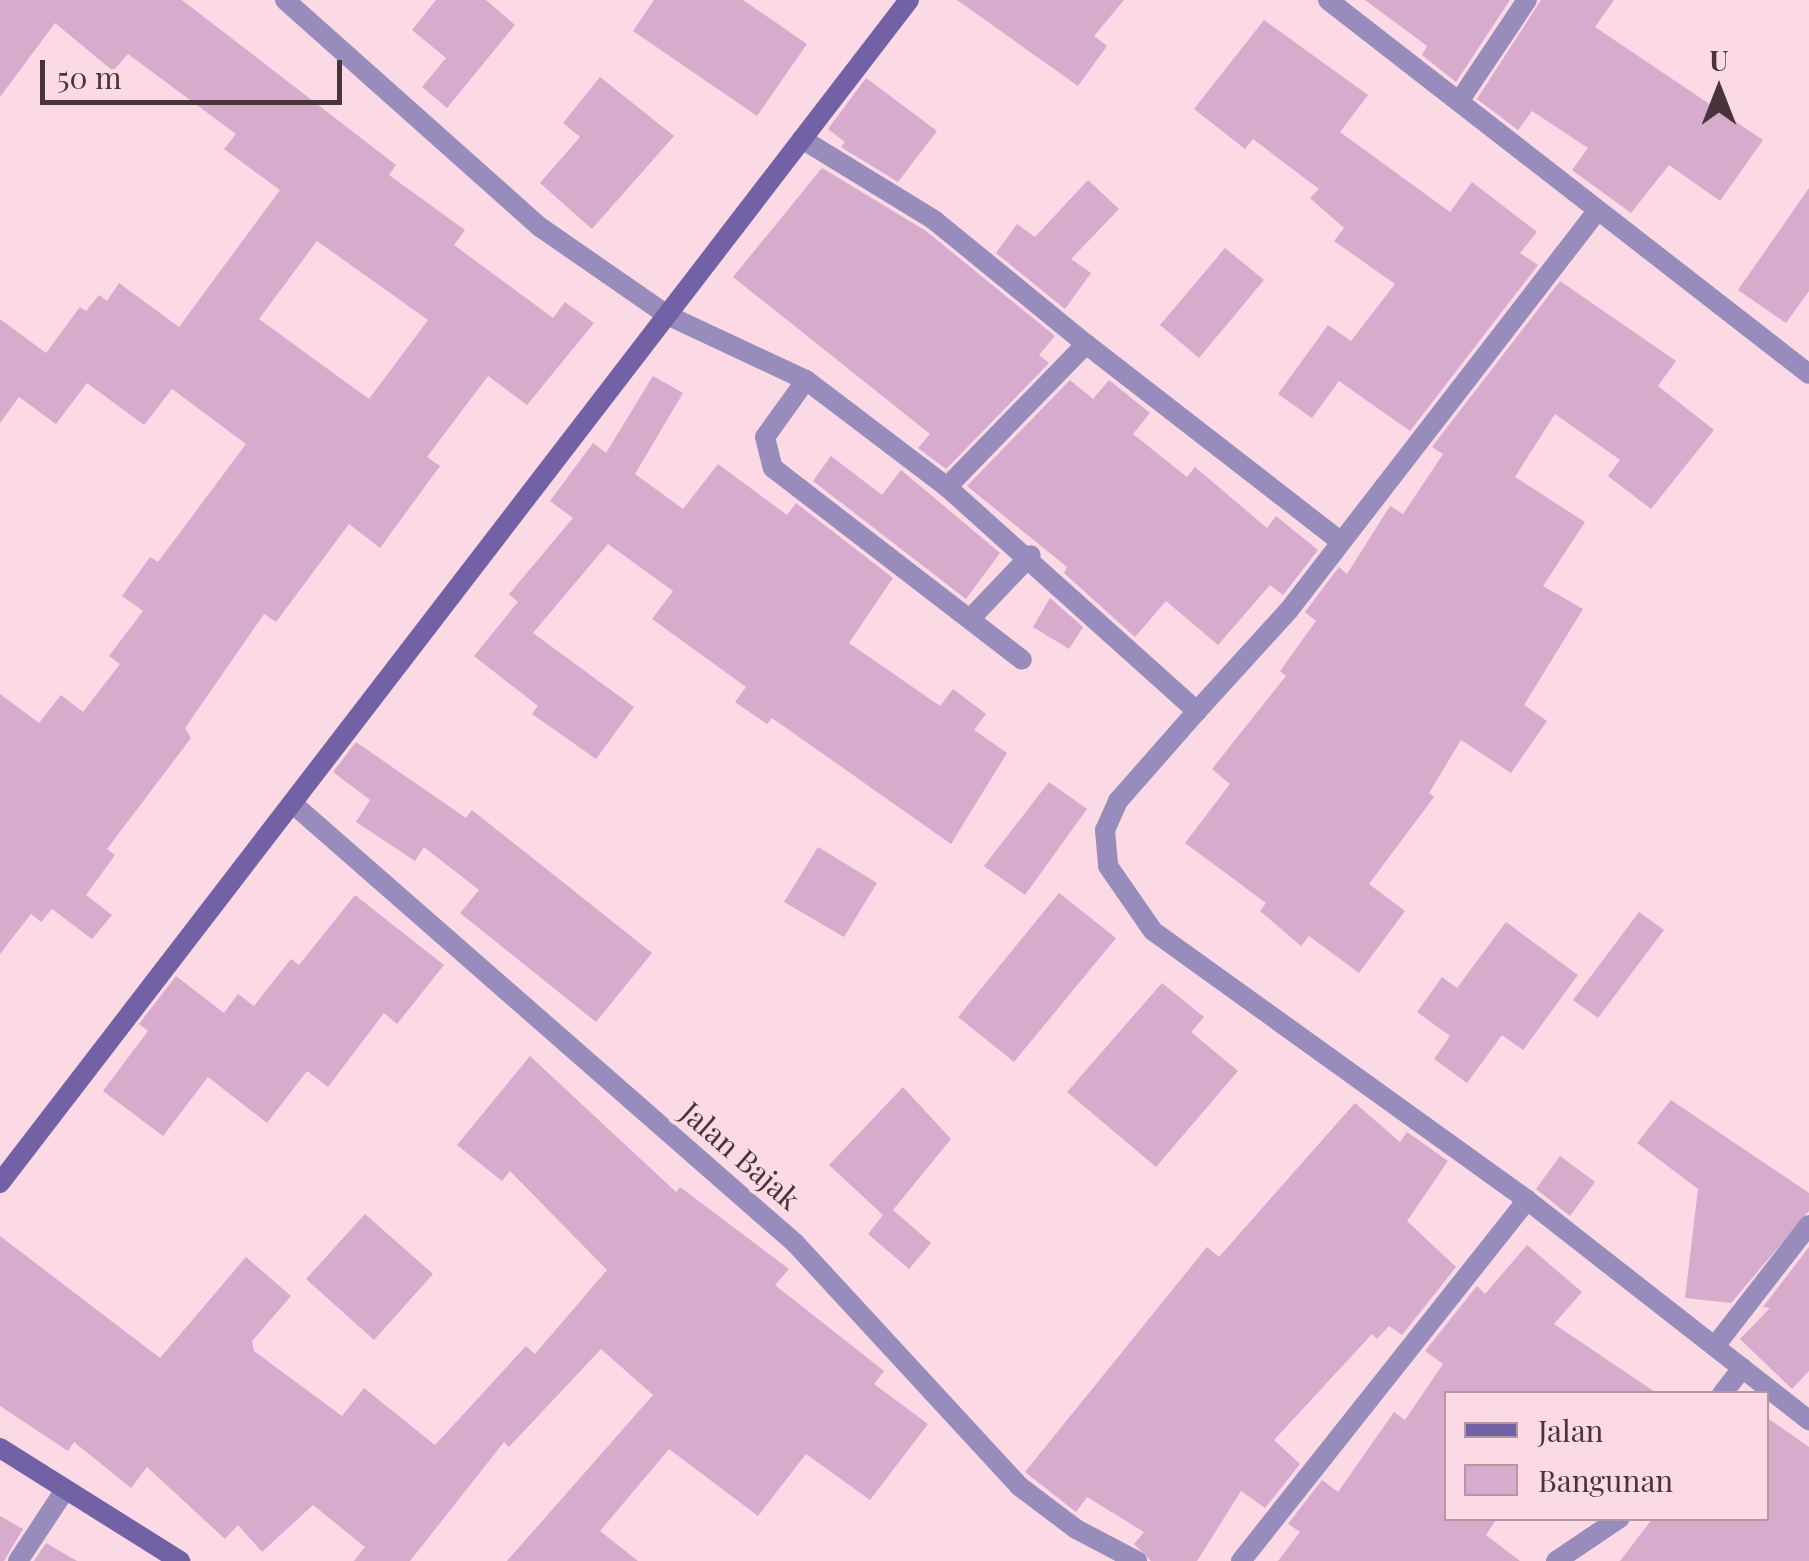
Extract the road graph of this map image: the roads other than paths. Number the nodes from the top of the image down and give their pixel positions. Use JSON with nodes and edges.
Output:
{"nodes":[{"id":1,"x":284,"y":0,"type":"edge"},
{"id":2,"x":909,"y":0,"type":"edge"},
{"id":3,"x":1328,"y":0,"type":"edge"},
{"id":4,"x":1528,"y":0,"type":"edge"},
{"id":5,"x":1460,"y":100,"type":"junction"},
{"id":6,"x":802,"y":140,"type":"junction"},
{"id":7,"x":1597,"y":211,"type":"junction"},
{"id":8,"x":667,"y":315,"type":"junction"},
{"id":9,"x":1086,"y":344,"type":"junction"},
{"id":10,"x":1809,"y":374,"type":"edge"},
{"id":11,"x":806,"y":380,"type":"junction"},
{"id":12,"x":947,"y":486,"type":"junction"},
{"id":13,"x":1340,"y":541,"type":"junction"},
{"id":14,"x":1031,"y":555,"type":"junction"},
{"id":15,"x":970,"y":619,"type":"junction"},
{"id":16,"x":1022,"y":660,"type":"dead end"},
{"id":17,"x":1198,"y":711,"type":"junction"},
{"id":18,"x":292,"y":804,"type":"junction"},
{"id":19,"x":0,"y":1183,"type":"edge"},
{"id":20,"x":1527,"y":1200,"type":"junction"},
{"id":21,"x":1809,"y":1226,"type":"edge"},
{"id":22,"x":1715,"y":1346,"type":"junction"},
{"id":23,"x":1742,"y":1368,"type":"junction"},
{"id":24,"x":1724,"y":1391,"type":"edge"},
{"id":25,"x":1809,"y":1420,"type":"edge"},
{"id":26,"x":0,"y":1448,"type":"edge"},
{"id":27,"x":66,"y":1490,"type":"junction"},
{"id":28,"x":1616,"y":1521,"type":"edge"},
{"id":29,"x":18,"y":1561,"type":"edge"},
{"id":30,"x":180,"y":1561,"type":"edge"},
{"id":31,"x":1137,"y":1561,"type":"edge"},
{"id":32,"x":1241,"y":1561,"type":"edge"},
{"id":33,"x":1556,"y":1561,"type":"edge"}],
"edges":[{"from":1,"to":8,"type":"street"},
{"from":2,"to":6,"type":"street"},
{"from":3,"to":5,"type":"street"},
{"from":4,"to":5,"type":"street"},
{"from":5,"to":7,"type":"street"},
{"from":6,"to":8,"type":"street"},
{"from":6,"to":9,"type":"street"},
{"from":7,"to":10,"type":"street"},
{"from":7,"to":13,"type":"street"},
{"from":8,"to":11,"type":"street"},
{"from":8,"to":18,"type":"street"},
{"from":9,"to":12,"type":"street"},
{"from":9,"to":13,"type":"street"},
{"from":11,"to":12,"type":"street"},
{"from":11,"to":15,"type":"street"},
{"from":12,"to":14,"type":"street"},
{"from":13,"to":17,"type":"street"},
{"from":14,"to":15,"type":"street"},
{"from":14,"to":17,"type":"street"},
{"from":15,"to":16,"type":"street"},
{"from":17,"to":20,"type":"street"},
{"from":18,"to":19,"type":"street"},
{"from":18,"to":31,"type":"street","name":"Jalan Bajak"},
{"from":20,"to":22,"type":"street"},
{"from":20,"to":32,"type":"street"},
{"from":21,"to":22,"type":"street"},
{"from":22,"to":23,"type":"street"},
{"from":23,"to":24,"type":"street"},
{"from":23,"to":25,"type":"street"},
{"from":26,"to":27,"type":"street"},
{"from":27,"to":29,"type":"street"},
{"from":27,"to":30,"type":"street"},
{"from":28,"to":33,"type":"street"}]}
